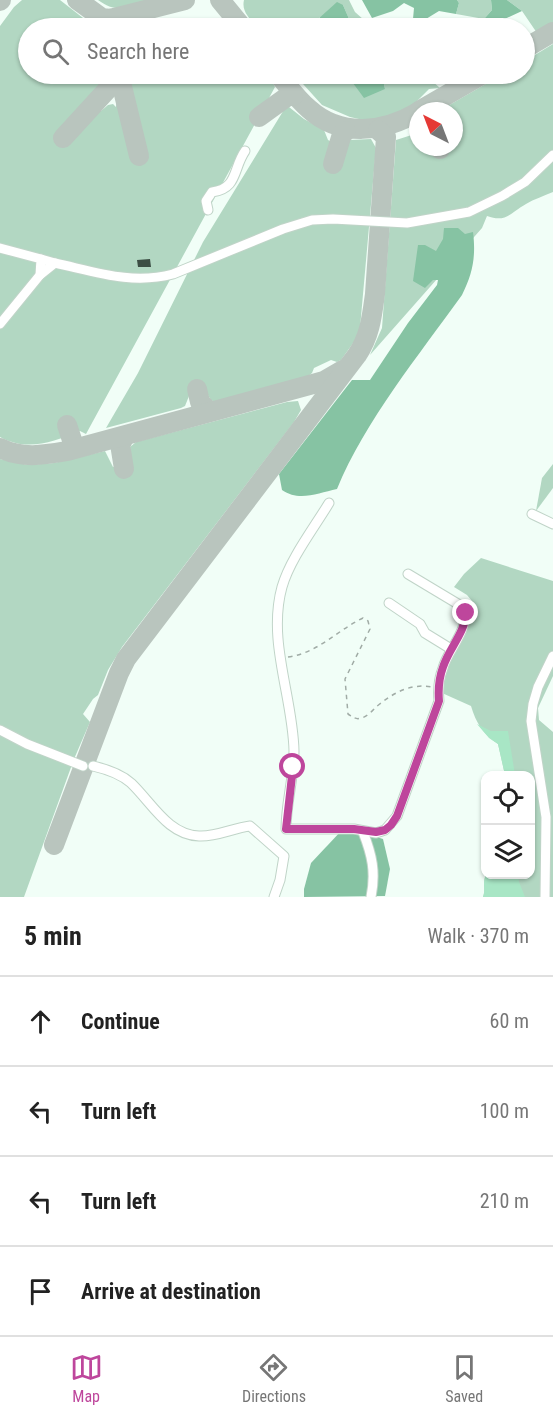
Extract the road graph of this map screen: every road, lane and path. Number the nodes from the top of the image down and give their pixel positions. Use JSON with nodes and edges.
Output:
{"nodes":[{"id":1,"x":245,"y":151,"type":"dead end"},
{"id":2,"x":553,"y":155,"type":"edge"},
{"id":3,"x":208,"y":210,"type":"dead end"},
{"id":4,"x":0,"y":248,"type":"edge"},
{"id":5,"x":41,"y":260,"type":"junction"},
{"id":6,"x":55,"y":263,"type":"junction"},
{"id":7,"x":40,"y":275,"type":"junction"},
{"id":8,"x":0,"y":324,"type":"edge"},
{"id":9,"x":330,"y":503,"type":"dead end"},
{"id":10,"x":532,"y":514,"type":"dead end"},
{"id":11,"x":553,"y":524,"type":"edge"},
{"id":12,"x":408,"y":574,"type":"dead end"},
{"id":13,"x":388,"y":603,"type":"dead end"},
{"id":14,"x":451,"y":649,"type":"junction"},
{"id":15,"x":553,"y":656,"type":"edge"},
{"id":16,"x":286,"y":657,"type":"dead end"},
{"id":17,"x":438,"y":688,"type":"junction"},
{"id":18,"x":0,"y":730,"type":"edge"},
{"id":19,"x":363,"y":832,"type":"junction"},
{"id":20,"x":274,"y":897,"type":"edge"},
{"id":21,"x":371,"y":897,"type":"edge"},
{"id":22,"x":545,"y":897,"type":"edge"}],
"edges":[{"from":1,"to":3,"type":"lane"},
{"from":2,"to":6,"type":"lane"},
{"from":4,"to":5,"type":"lane"},
{"from":5,"to":6,"type":"lane"},
{"from":5,"to":7,"type":"lane"},
{"from":6,"to":7,"type":"lane"},
{"from":7,"to":8,"type":"lane"},
{"from":9,"to":19,"type":"lane"},
{"from":10,"to":11,"type":"lane"},
{"from":12,"to":14,"type":"lane"},
{"from":13,"to":14,"type":"lane"},
{"from":14,"to":17,"type":"lane"},
{"from":15,"to":22,"type":"lane"},
{"from":16,"to":17,"type":"path"},
{"from":17,"to":19,"type":"lane"},
{"from":18,"to":20,"type":"lane"},
{"from":19,"to":21,"type":"lane"}]}
